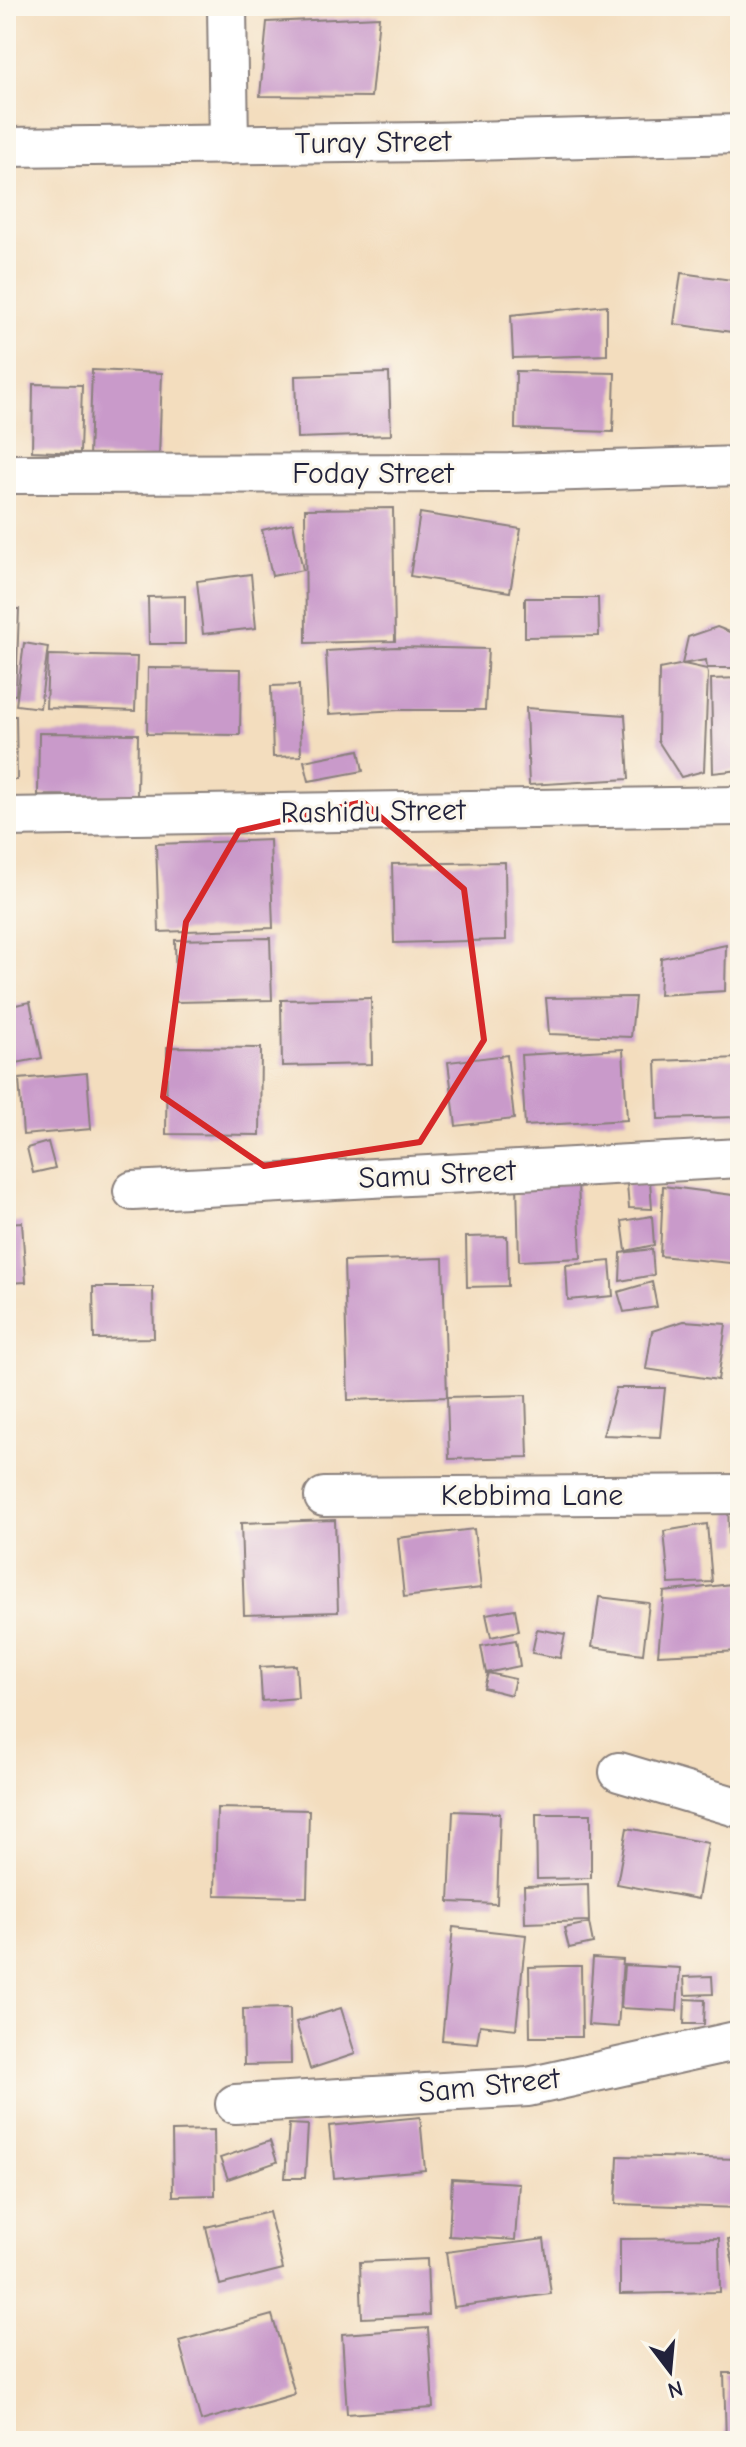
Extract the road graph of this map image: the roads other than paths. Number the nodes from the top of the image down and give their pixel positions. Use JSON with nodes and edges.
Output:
{"nodes":[{"id":1,"x":227,"y":6,"type":"edge"},
{"id":2,"x":740,"y":134,"type":"edge"},
{"id":3,"x":229,"y":145,"type":"junction"},
{"id":4,"x":6,"y":147,"type":"edge"},
{"id":5,"x":740,"y":466,"type":"edge"},
{"id":6,"x":6,"y":474,"type":"edge"},
{"id":7,"x":740,"y":806,"type":"edge"},
{"id":8,"x":6,"y":817,"type":"edge"},
{"id":9,"x":740,"y":1158,"type":"edge"},
{"id":10,"x":133,"y":1191,"type":"dead end"},
{"id":11,"x":740,"y":1494,"type":"edge"},
{"id":12,"x":324,"y":1497,"type":"dead end"},
{"id":13,"x":619,"y":1772,"type":"dead end"},
{"id":14,"x":740,"y":1808,"type":"edge"},
{"id":15,"x":740,"y":2040,"type":"edge"},
{"id":16,"x":235,"y":2104,"type":"dead end"}],
"edges":[{"from":1,"to":3,"type":"street"},
{"from":2,"to":3,"type":"street","name":"Turay Street"},
{"from":3,"to":4,"type":"street","name":"Turay Street"},
{"from":5,"to":6,"type":"street","name":"Foday Street"},
{"from":7,"to":8,"type":"street","name":"Rashidu Street"},
{"from":9,"to":10,"type":"street","name":"Samu Street"},
{"from":11,"to":12,"type":"street","name":"Kebbima Lane"},
{"from":13,"to":14,"type":"street"},
{"from":15,"to":16,"type":"street","name":"Sam Street"}]}
